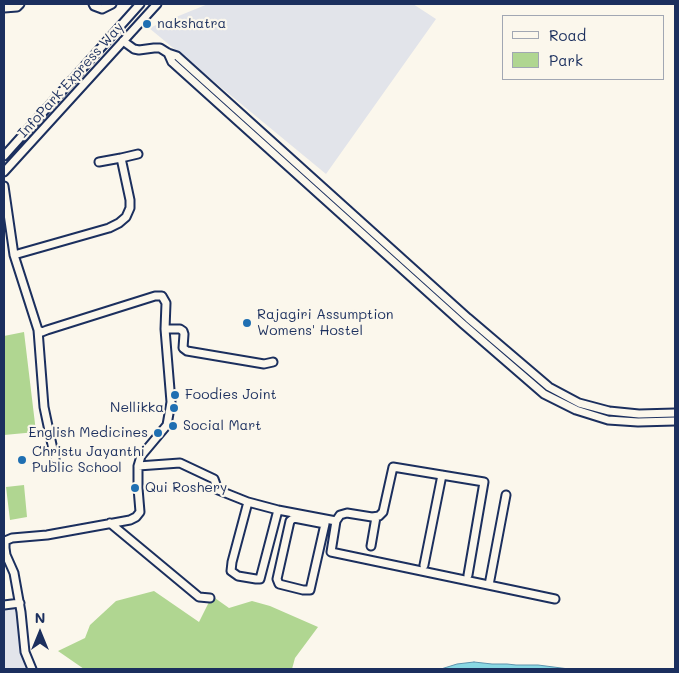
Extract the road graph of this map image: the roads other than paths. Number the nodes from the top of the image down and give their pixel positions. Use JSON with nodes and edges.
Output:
{"nodes":[{"id":1,"x":20,"y":4,"type":"edge"},
{"id":2,"x":93,"y":4,"type":"edge"},
{"id":3,"x":112,"y":4,"type":"edge"},
{"id":4,"x":140,"y":4,"type":"edge"},
{"id":5,"x":157,"y":4,"type":"edge"},
{"id":6,"x":4,"y":8,"type":"edge"},
{"id":7,"x":123,"y":42,"type":"junction"},
{"id":8,"x":168,"y":53,"type":"junction"},
{"id":9,"x":138,"y":154,"type":"dead end"},
{"id":10,"x":4,"y":156,"type":"edge"},
{"id":11,"x":121,"y":158,"type":"junction"},
{"id":12,"x":99,"y":162,"type":"dead end"},
{"id":13,"x":4,"y":172,"type":"edge"},
{"id":14,"x":4,"y":186,"type":"edge"},
{"id":15,"x":14,"y":255,"type":"junction"},
{"id":16,"x":165,"y":329,"type":"junction"},
{"id":17,"x":38,"y":330,"type":"junction"},
{"id":18,"x":273,"y":362,"type":"dead end"},
{"id":19,"x":675,"y":413,"type":"edge"},
{"id":20,"x":675,"y":421,"type":"edge"},
{"id":21,"x":55,"y":459,"type":"dead end"},
{"id":22,"x":138,"y":466,"type":"junction"},
{"id":23,"x":442,"y":475,"type":"junction"},
{"id":24,"x":506,"y":496,"type":"dead end"},
{"id":25,"x":248,"y":502,"type":"junction"},
{"id":26,"x":278,"y":510,"type":"junction"},
{"id":27,"x":376,"y":517,"type":"junction"},
{"id":28,"x":336,"y":521,"type":"junction"},
{"id":29,"x":326,"y":522,"type":"junction"},
{"id":30,"x":110,"y":523,"type":"junction"},
{"id":31,"x":371,"y":546,"type":"dead end"},
{"id":32,"x":424,"y":564,"type":"dead end"},
{"id":33,"x":468,"y":574,"type":"dead end"},
{"id":34,"x":489,"y":585,"type":"junction"},
{"id":35,"x":210,"y":598,"type":"dead end"},
{"id":36,"x":554,"y":599,"type":"dead end"},
{"id":37,"x":20,"y":603,"type":"junction"},
{"id":38,"x":4,"y":605,"type":"edge"},
{"id":39,"x":32,"y":669,"type":"edge"}],
"edges":[{"from":1,"to":6,"type":"street"},
{"from":2,"to":3,"type":"street"},
{"from":4,"to":10,"type":"street","name":"InfoPark Express Way"},
{"from":5,"to":7,"type":"street","name":"InfoPark Express Way"},
{"from":7,"to":8,"type":"street"},
{"from":7,"to":13,"type":"street","name":"InfoPark Express Way"},
{"from":8,"to":19,"type":"street"},
{"from":8,"to":20,"type":"street"},
{"from":9,"to":11,"type":"street"},
{"from":11,"to":12,"type":"street"},
{"from":11,"to":15,"type":"street"},
{"from":14,"to":15,"type":"street"},
{"from":15,"to":17,"type":"street"},
{"from":16,"to":17,"type":"street"},
{"from":16,"to":18,"type":"street"},
{"from":16,"to":22,"type":"street"},
{"from":17,"to":21,"type":"street"},
{"from":22,"to":25,"type":"street"},
{"from":22,"to":30,"type":"street"},
{"from":23,"to":27,"type":"street"},
{"from":23,"to":32,"type":"street"},
{"from":23,"to":33,"type":"street"},
{"from":24,"to":34,"type":"street"},
{"from":25,"to":26,"type":"street"},
{"from":25,"to":26,"type":"street"},
{"from":26,"to":29,"type":"street"},
{"from":27,"to":28,"type":"street"},
{"from":27,"to":31,"type":"street"},
{"from":28,"to":29,"type":"street"},
{"from":28,"to":34,"type":"street"},
{"from":29,"to":29,"type":"street"},
{"from":30,"to":35,"type":"street"},
{"from":30,"to":37,"type":"street"},
{"from":34,"to":36,"type":"street"},
{"from":37,"to":38,"type":"street"},
{"from":37,"to":39,"type":"street"}]}
